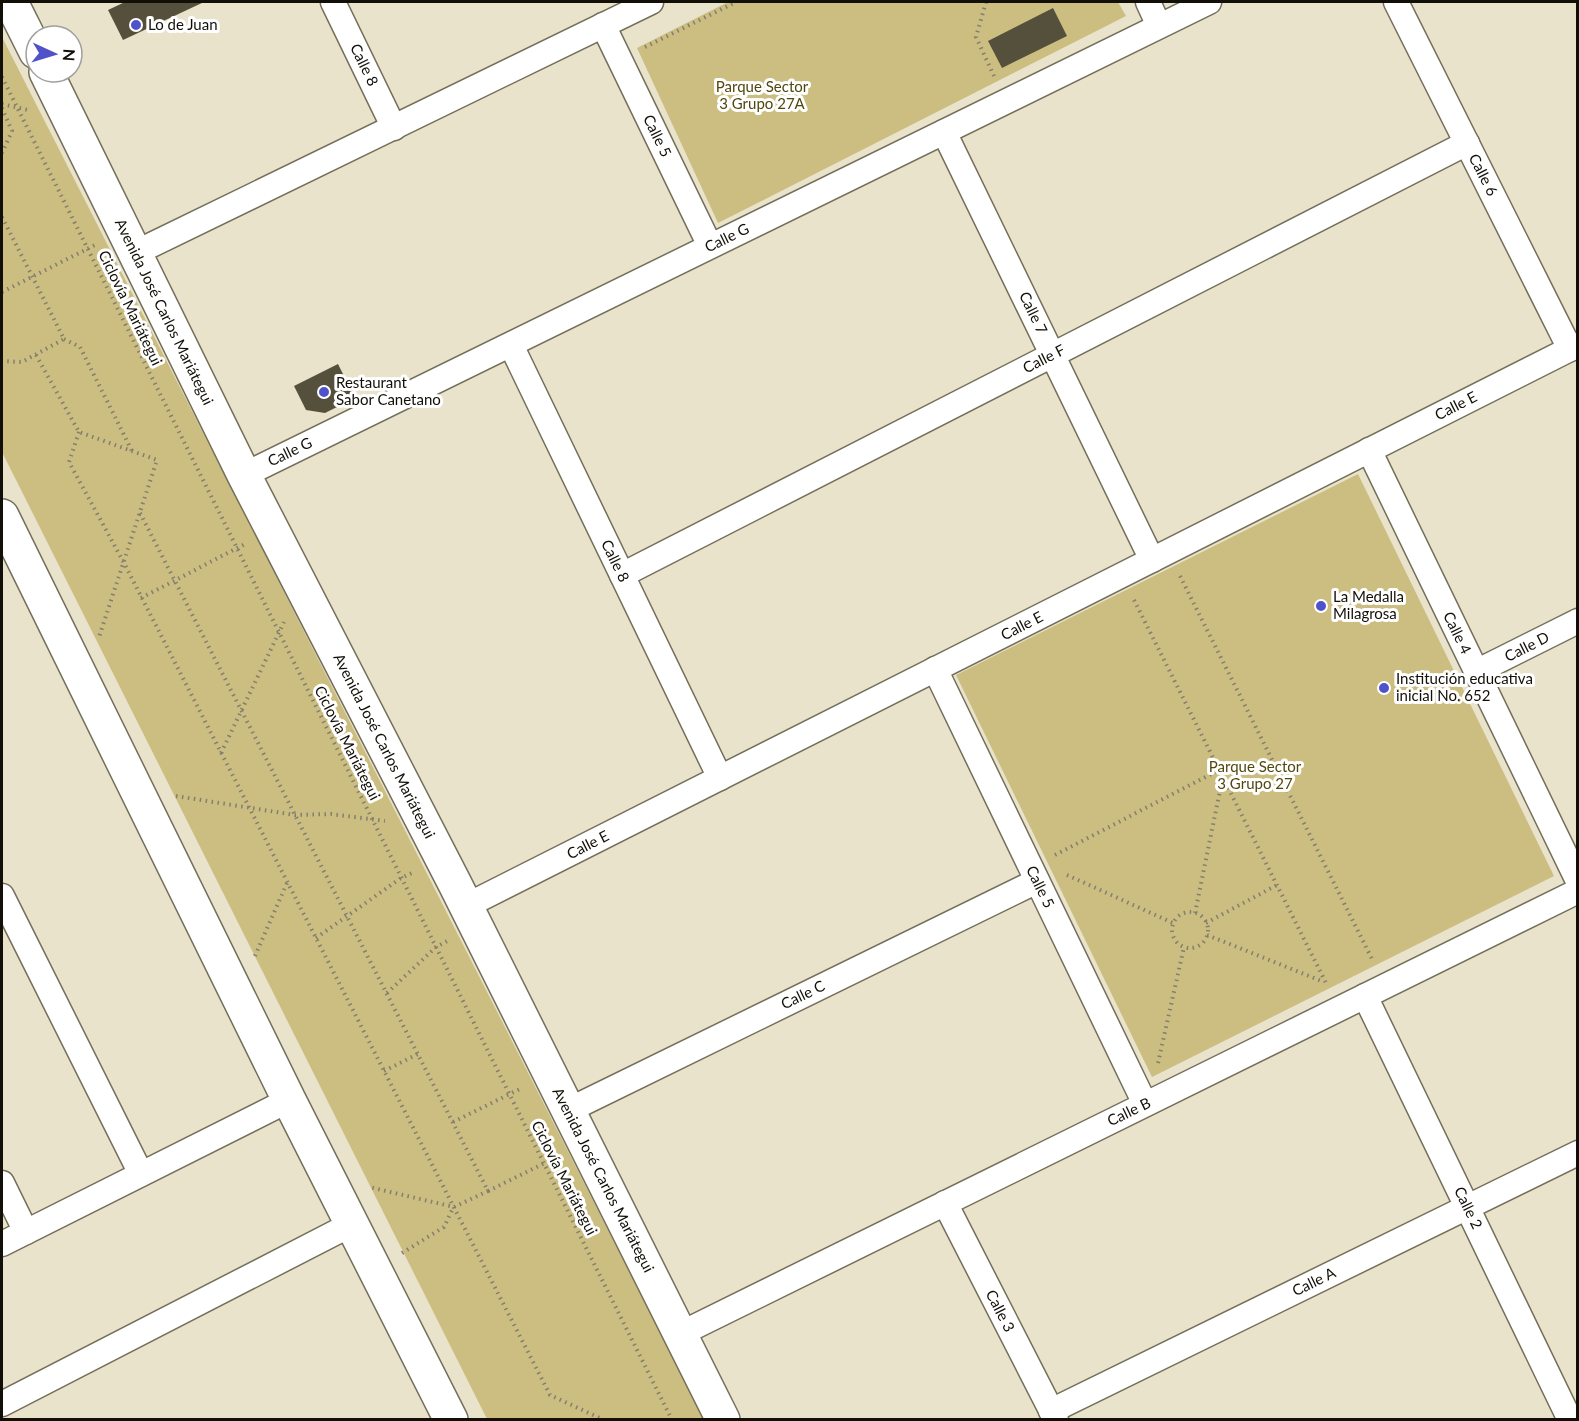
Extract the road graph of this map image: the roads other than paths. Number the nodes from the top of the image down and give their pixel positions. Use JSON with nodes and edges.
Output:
{"nodes":[{"id":1,"x":11,"y":2,"type":"edge"},
{"id":2,"x":333,"y":2,"type":"edge"},
{"id":3,"x":651,"y":2,"type":"edge"},
{"id":4,"x":1148,"y":2,"type":"edge"},
{"id":5,"x":1209,"y":2,"type":"edge"},
{"id":6,"x":1396,"y":2,"type":"edge"},
{"id":7,"x":603,"y":25,"type":"junction"},
{"id":8,"x":1159,"y":26,"type":"junction"},
{"id":9,"x":24,"y":28,"type":"edge"},
{"id":10,"x":52,"y":84,"type":"edge"},
{"id":11,"x":394,"y":128,"type":"junction"},
{"id":12,"x":944,"y":132,"type":"junction"},
{"id":13,"x":1467,"y":143,"type":"junction"},
{"id":14,"x":130,"y":242,"type":"junction"},
{"id":15,"x":711,"y":246,"type":"junction"},
{"id":16,"x":511,"y":345,"type":"junction"},
{"id":17,"x":1574,"y":347,"type":"edge"},
{"id":18,"x":1053,"y":355,"type":"junction"},
{"id":19,"x":1369,"y":450,"type":"junction"},
{"id":20,"x":244,"y":475,"type":"junction"},
{"id":21,"x":2,"y":516,"type":"edge"},
{"id":22,"x":1160,"y":556,"type":"junction"},
{"id":23,"x":622,"y":575,"type":"junction"},
{"id":24,"x":1578,"y":621,"type":"edge"},
{"id":25,"x":935,"y":669,"type":"junction"},
{"id":26,"x":1476,"y":672,"type":"junction"},
{"id":27,"x":720,"y":778,"type":"junction"},
{"id":28,"x":1039,"y":868,"type":"junction"},
{"id":29,"x":1578,"y":881,"type":"edge"},
{"id":30,"x":1578,"y":891,"type":"edge"},
{"id":31,"x":2,"y":896,"type":"edge"},
{"id":32,"x":471,"y":916,"type":"junction"},
{"id":33,"x":1376,"y":991,"type":"junction"},
{"id":34,"x":289,"y":1100,"type":"junction"},
{"id":35,"x":1145,"y":1104,"type":"junction"},
{"id":36,"x":569,"y":1110,"type":"junction"},
{"id":37,"x":1578,"y":1153,"type":"edge"},
{"id":38,"x":141,"y":1174,"type":"junction"},
{"id":39,"x":2,"y":1183,"type":"edge"},
{"id":40,"x":945,"y":1203,"type":"junction"},
{"id":41,"x":1467,"y":1207,"type":"junction"},
{"id":42,"x":352,"y":1224,"type":"junction"},
{"id":43,"x":26,"y":1232,"type":"junction"},
{"id":44,"x":2,"y":1244,"type":"edge"},
{"id":45,"x":680,"y":1334,"type":"junction"},
{"id":46,"x":2,"y":1404,"type":"edge"},
{"id":47,"x":1054,"y":1415,"type":"edge"},
{"id":48,"x":451,"y":1419,"type":"edge"},
{"id":49,"x":723,"y":1419,"type":"edge"},
{"id":50,"x":1570,"y":1419,"type":"edge"}],
"edges":[{"from":1,"to":9,"type":"main road"},
{"from":2,"to":11,"type":"street","name":"Calle 8"},
{"from":3,"to":7,"type":"street"},
{"from":4,"to":8,"type":"street"},
{"from":5,"to":8,"type":"street","name":"Calle G"},
{"from":6,"to":13,"type":"street","name":"Calle 6"},
{"from":7,"to":11,"type":"street"},
{"from":7,"to":15,"type":"street","name":"Calle 5"},
{"from":8,"to":12,"type":"street","name":"Calle G"},
{"from":10,"to":14,"type":"main road","name":"Avenida José Carlos Mariátegui"},
{"from":11,"to":14,"type":"street"},
{"from":12,"to":15,"type":"street","name":"Calle G"},
{"from":12,"to":18,"type":"street","name":"Calle 7"},
{"from":13,"to":17,"type":"street","name":"Calle 6"},
{"from":13,"to":18,"type":"street","name":"Calle F"},
{"from":14,"to":20,"type":"main road","name":"Avenida José Carlos Mariátegui"},
{"from":15,"to":16,"type":"street","name":"Calle G"},
{"from":16,"to":20,"type":"street","name":"Calle G"},
{"from":16,"to":23,"type":"street","name":"Calle 8"},
{"from":17,"to":19,"type":"street","name":"Calle E"},
{"from":18,"to":22,"type":"street","name":"Calle 7"},
{"from":18,"to":23,"type":"street","name":"Calle F"},
{"from":19,"to":22,"type":"street","name":"Calle E"},
{"from":19,"to":26,"type":"street","name":"Calle 4"},
{"from":20,"to":32,"type":"main road","name":"Avenida José Carlos Mariátegui"},
{"from":21,"to":34,"type":"main road"},
{"from":22,"to":25,"type":"street","name":"Calle E"},
{"from":23,"to":27,"type":"street","name":"Calle 8"},
{"from":24,"to":26,"type":"street","name":"Calle D"},
{"from":25,"to":27,"type":"street","name":"Calle E"},
{"from":25,"to":28,"type":"street","name":"Calle 5"},
{"from":26,"to":29,"type":"street","name":"Calle 4"},
{"from":27,"to":32,"type":"street","name":"Calle E"},
{"from":28,"to":35,"type":"street","name":"Calle 5"},
{"from":28,"to":36,"type":"street","name":"Calle C"},
{"from":30,"to":33,"type":"street","name":"Calle B"},
{"from":31,"to":38,"type":"street"},
{"from":32,"to":36,"type":"main road","name":"Avenida José Carlos Mariátegui"},
{"from":33,"to":35,"type":"street","name":"Calle B"},
{"from":33,"to":41,"type":"street","name":"Calle 2"},
{"from":34,"to":38,"type":"street"},
{"from":34,"to":42,"type":"main road"},
{"from":35,"to":40,"type":"street","name":"Calle B"},
{"from":36,"to":45,"type":"main road","name":"Avenida José Carlos Mariátegui"},
{"from":37,"to":41,"type":"street","name":"Calle A"},
{"from":38,"to":43,"type":"street"},
{"from":39,"to":43,"type":"street"},
{"from":40,"to":45,"type":"street","name":"Calle B"},
{"from":40,"to":47,"type":"street","name":"Calle 3"},
{"from":41,"to":47,"type":"street","name":"Calle A"},
{"from":41,"to":50,"type":"street","name":"Calle 2"},
{"from":42,"to":46,"type":"street"},
{"from":42,"to":48,"type":"main road"},
{"from":43,"to":44,"type":"street"},
{"from":45,"to":49,"type":"main road","name":"Avenida José Carlos Mariátegui"}]}
